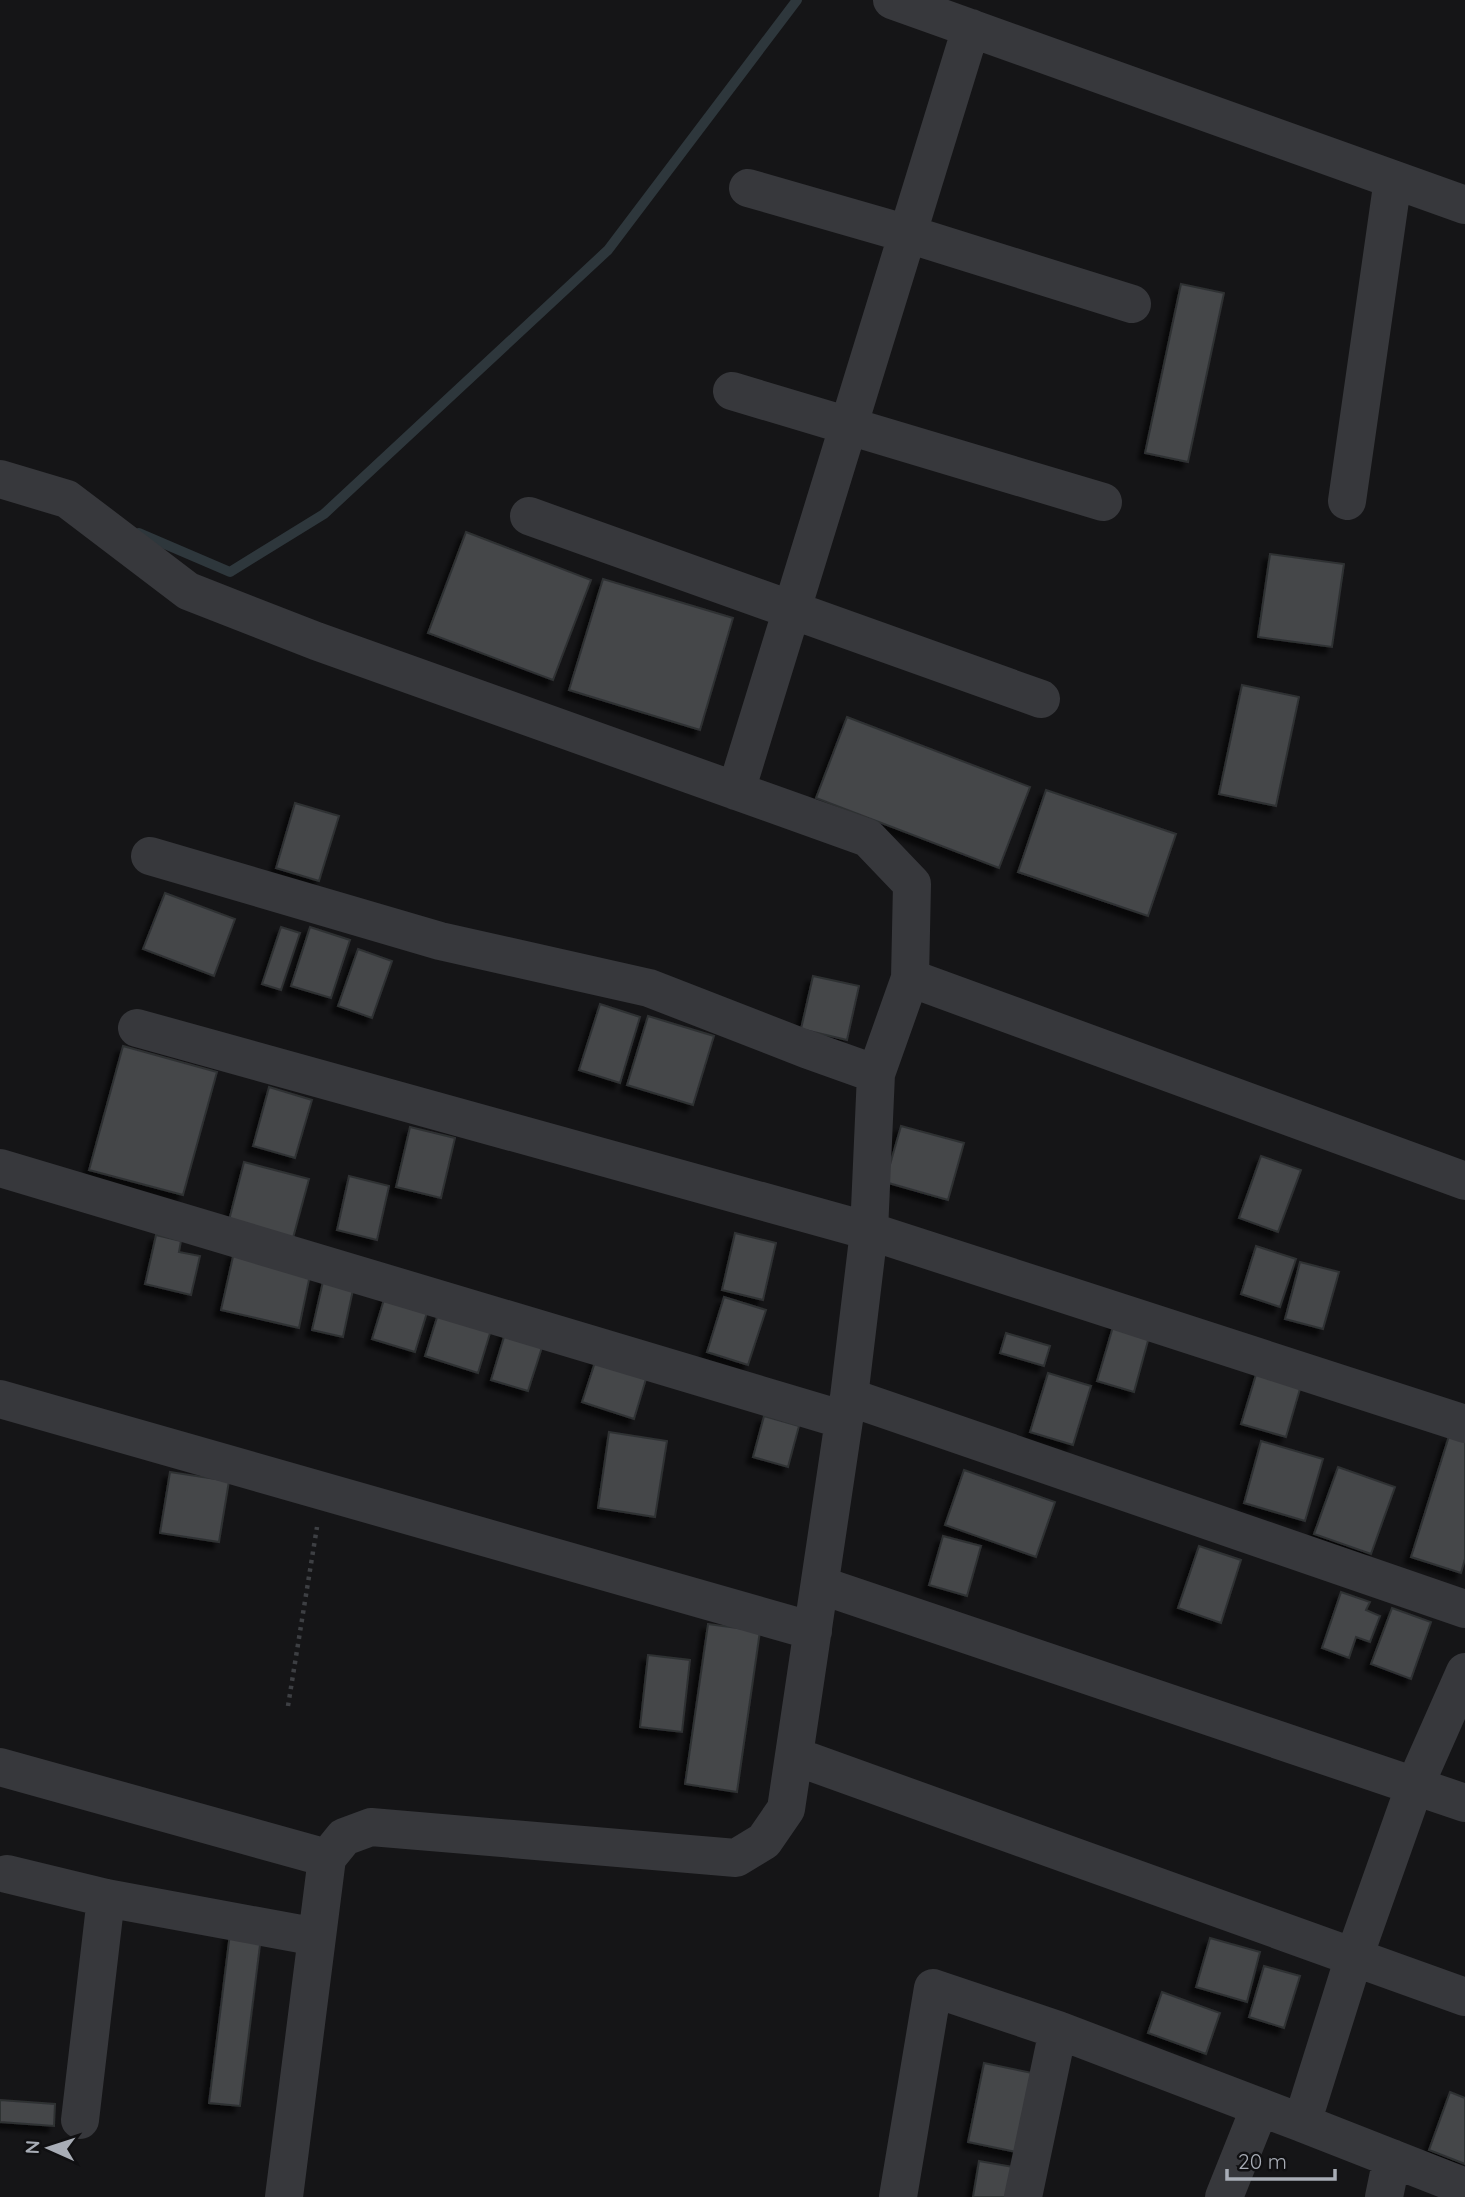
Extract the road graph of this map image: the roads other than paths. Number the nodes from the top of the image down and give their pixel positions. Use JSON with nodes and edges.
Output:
{"nodes":[{"id":1,"x":892,"y":0,"type":"edge"},
{"id":2,"x":971,"y":28,"type":"junction"},
{"id":3,"x":1393,"y":179,"type":"junction"},
{"id":4,"x":748,"y":188,"type":"dead end"},
{"id":5,"x":1465,"y":205,"type":"edge"},
{"id":6,"x":908,"y":234,"type":"junction"},
{"id":7,"x":1132,"y":304,"type":"dead end"},
{"id":8,"x":732,"y":391,"type":"dead end"},
{"id":9,"x":848,"y":427,"type":"junction"},
{"id":10,"x":0,"y":479,"type":"edge"},
{"id":11,"x":1347,"y":501,"type":"dead end"},
{"id":12,"x":1103,"y":502,"type":"dead end"},
{"id":13,"x":529,"y":516,"type":"dead end"},
{"id":14,"x":792,"y":610,"type":"junction"},
{"id":15,"x":1041,"y":699,"type":"dead end"},
{"id":16,"x":736,"y":791,"type":"junction"},
{"id":17,"x":150,"y":856,"type":"dead end"},
{"id":18,"x":910,"y":978,"type":"junction"},
{"id":19,"x":137,"y":1028,"type":"dead end"},
{"id":20,"x":876,"y":1074,"type":"junction"},
{"id":21,"x":0,"y":1168,"type":"edge"},
{"id":22,"x":1465,"y":1181,"type":"edge"},
{"id":23,"x":869,"y":1230,"type":"junction"},
{"id":24,"x":0,"y":1399,"type":"edge"},
{"id":25,"x":846,"y":1408,"type":"junction"},
{"id":26,"x":1465,"y":1424,"type":"edge"},
{"id":27,"x":820,"y":1585,"type":"junction"},
{"id":28,"x":1465,"y":1609,"type":"edge"},
{"id":29,"x":813,"y":1631,"type":"junction"},
{"id":30,"x":1465,"y":1672,"type":"edge"},
{"id":31,"x":794,"y":1756,"type":"junction"},
{"id":32,"x":0,"y":1767,"type":"edge"},
{"id":33,"x":1415,"y":1785,"type":"junction"},
{"id":34,"x":1465,"y":1802,"type":"edge"},
{"id":35,"x":327,"y":1858,"type":"junction"},
{"id":36,"x":7,"y":1874,"type":"dead end"},
{"id":37,"x":106,"y":1898,"type":"junction"},
{"id":38,"x":317,"y":1937,"type":"junction"},
{"id":39,"x":1354,"y":1957,"type":"junction"},
{"id":40,"x":1465,"y":1997,"type":"edge"},
{"id":41,"x":1058,"y":2030,"type":"junction"},
{"id":42,"x":1259,"y":2107,"type":"junction"},
{"id":43,"x":80,"y":2120,"type":"dead end"},
{"id":44,"x":1302,"y":2123,"type":"junction"},
{"id":45,"x":1392,"y":2158,"type":"junction"},
{"id":46,"x":1465,"y":2186,"type":"edge"},
{"id":47,"x":284,"y":2197,"type":"edge"},
{"id":48,"x":898,"y":2197,"type":"edge"},
{"id":49,"x":1023,"y":2197,"type":"edge"},
{"id":50,"x":1224,"y":2197,"type":"edge"},
{"id":51,"x":1384,"y":2197,"type":"edge"}],
"edges":[{"from":1,"to":2,"type":"street"},
{"from":2,"to":3,"type":"street"},
{"from":2,"to":6,"type":"street"},
{"from":3,"to":5,"type":"street"},
{"from":3,"to":11,"type":"street"},
{"from":4,"to":6,"type":"street"},
{"from":6,"to":7,"type":"street"},
{"from":6,"to":9,"type":"street"},
{"from":8,"to":9,"type":"street"},
{"from":9,"to":12,"type":"street"},
{"from":9,"to":14,"type":"street"},
{"from":10,"to":16,"type":"street"},
{"from":13,"to":14,"type":"street"},
{"from":14,"to":15,"type":"street"},
{"from":14,"to":16,"type":"street"},
{"from":16,"to":18,"type":"street"},
{"from":17,"to":20,"type":"street"},
{"from":18,"to":20,"type":"street"},
{"from":18,"to":22,"type":"street"},
{"from":19,"to":23,"type":"street"},
{"from":20,"to":23,"type":"street"},
{"from":21,"to":25,"type":"street"},
{"from":23,"to":25,"type":"street"},
{"from":23,"to":26,"type":"street"},
{"from":24,"to":29,"type":"street"},
{"from":25,"to":27,"type":"street"},
{"from":25,"to":28,"type":"street"},
{"from":27,"to":29,"type":"street"},
{"from":27,"to":33,"type":"street"},
{"from":29,"to":31,"type":"street"},
{"from":30,"to":33,"type":"street"},
{"from":31,"to":35,"type":"street"},
{"from":31,"to":39,"type":"street"},
{"from":32,"to":35,"type":"street"},
{"from":33,"to":34,"type":"street"},
{"from":33,"to":39,"type":"street"},
{"from":35,"to":38,"type":"street"},
{"from":36,"to":37,"type":"street"},
{"from":37,"to":38,"type":"street"},
{"from":37,"to":43,"type":"street"},
{"from":38,"to":47,"type":"street"},
{"from":39,"to":40,"type":"street"},
{"from":39,"to":44,"type":"street"},
{"from":41,"to":42,"type":"street"},
{"from":41,"to":48,"type":"street"},
{"from":41,"to":49,"type":"street"},
{"from":42,"to":44,"type":"street"},
{"from":42,"to":50,"type":"street"},
{"from":44,"to":45,"type":"street"},
{"from":45,"to":46,"type":"street"},
{"from":45,"to":51,"type":"street"}]}
